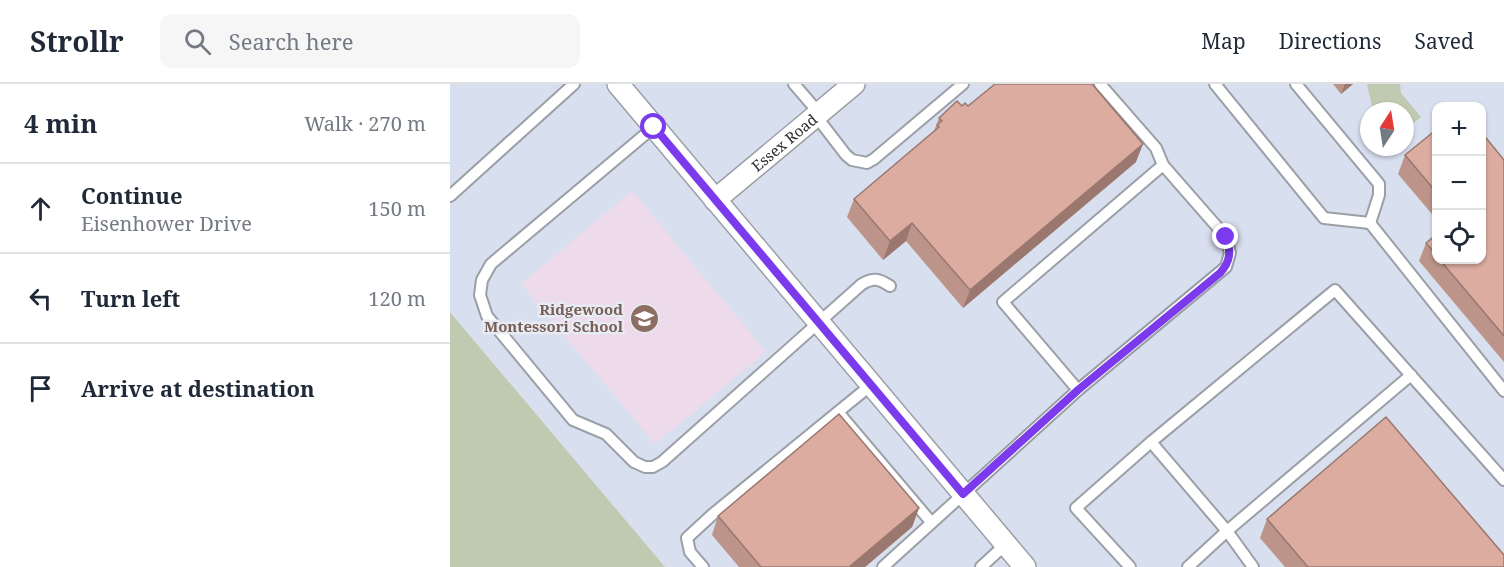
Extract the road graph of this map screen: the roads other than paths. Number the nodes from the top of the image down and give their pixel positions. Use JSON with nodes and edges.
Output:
{"nodes":[{"id":1,"x":574,"y":84,"type":"edge"},
{"id":2,"x":618,"y":84,"type":"edge"},
{"id":3,"x":794,"y":84,"type":"edge"},
{"id":4,"x":854,"y":84,"type":"edge"},
{"id":5,"x":963,"y":84,"type":"edge"},
{"id":6,"x":1100,"y":84,"type":"edge"},
{"id":7,"x":1215,"y":84,"type":"edge"},
{"id":8,"x":1296,"y":84,"type":"edge"},
{"id":9,"x":818,"y":115,"type":"junction"},
{"id":10,"x":654,"y":127,"type":"junction"},
{"id":11,"x":1163,"y":165,"type":"junction"},
{"id":12,"x":450,"y":196,"type":"edge"},
{"id":13,"x":716,"y":200,"type":"junction"},
{"id":14,"x":1370,"y":223,"type":"junction"},
{"id":15,"x":890,"y":286,"type":"dead end"},
{"id":16,"x":819,"y":323,"type":"junction"},
{"id":17,"x":1411,"y":375,"type":"junction"},
{"id":18,"x":872,"y":385,"type":"junction"},
{"id":19,"x":1078,"y":390,"type":"junction"},
{"id":20,"x":1504,"y":392,"type":"edge"},
{"id":21,"x":838,"y":412,"type":"junction"},
{"id":22,"x":1152,"y":442,"type":"junction"},
{"id":23,"x":1504,"y":480,"type":"edge"},
{"id":24,"x":963,"y":494,"type":"junction"},
{"id":25,"x":931,"y":522,"type":"junction"},
{"id":26,"x":1227,"y":531,"type":"junction"},
{"id":27,"x":1006,"y":544,"type":"junction"},
{"id":28,"x":703,"y":567,"type":"edge"},
{"id":29,"x":883,"y":567,"type":"edge"},
{"id":30,"x":981,"y":567,"type":"edge"},
{"id":31,"x":1025,"y":567,"type":"edge"},
{"id":32,"x":1130,"y":567,"type":"edge"},
{"id":33,"x":1188,"y":567,"type":"edge"},
{"id":34,"x":1253,"y":567,"type":"edge"}],
"edges":[{"from":1,"to":12,"type":"lane"},
{"from":2,"to":10,"type":"street"},
{"from":3,"to":9,"type":"lane"},
{"from":4,"to":9,"type":"street","name":"Essex Road"},
{"from":5,"to":9,"type":"lane"},
{"from":6,"to":11,"type":"lane"},
{"from":7,"to":14,"type":"lane"},
{"from":8,"to":14,"type":"lane"},
{"from":9,"to":13,"type":"street","name":"Essex Road"},
{"from":10,"to":13,"type":"street"},
{"from":10,"to":16,"type":"lane"},
{"from":11,"to":19,"type":"lane"},
{"from":11,"to":19,"type":"lane"},
{"from":13,"to":16,"type":"street"},
{"from":14,"to":20,"type":"lane"},
{"from":15,"to":16,"type":"lane"},
{"from":16,"to":18,"type":"street"},
{"from":17,"to":22,"type":"lane"},
{"from":17,"to":23,"type":"lane"},
{"from":17,"to":26,"type":"lane"},
{"from":18,"to":21,"type":"lane"},
{"from":18,"to":24,"type":"street"},
{"from":19,"to":24,"type":"lane"},
{"from":21,"to":25,"type":"lane"},
{"from":21,"to":28,"type":"lane"},
{"from":22,"to":26,"type":"lane"},
{"from":22,"to":32,"type":"lane"},
{"from":24,"to":25,"type":"lane"},
{"from":24,"to":27,"type":"street"},
{"from":25,"to":29,"type":"lane"},
{"from":26,"to":33,"type":"lane"},
{"from":26,"to":34,"type":"lane"},
{"from":27,"to":30,"type":"lane"},
{"from":27,"to":31,"type":"street"}]}
